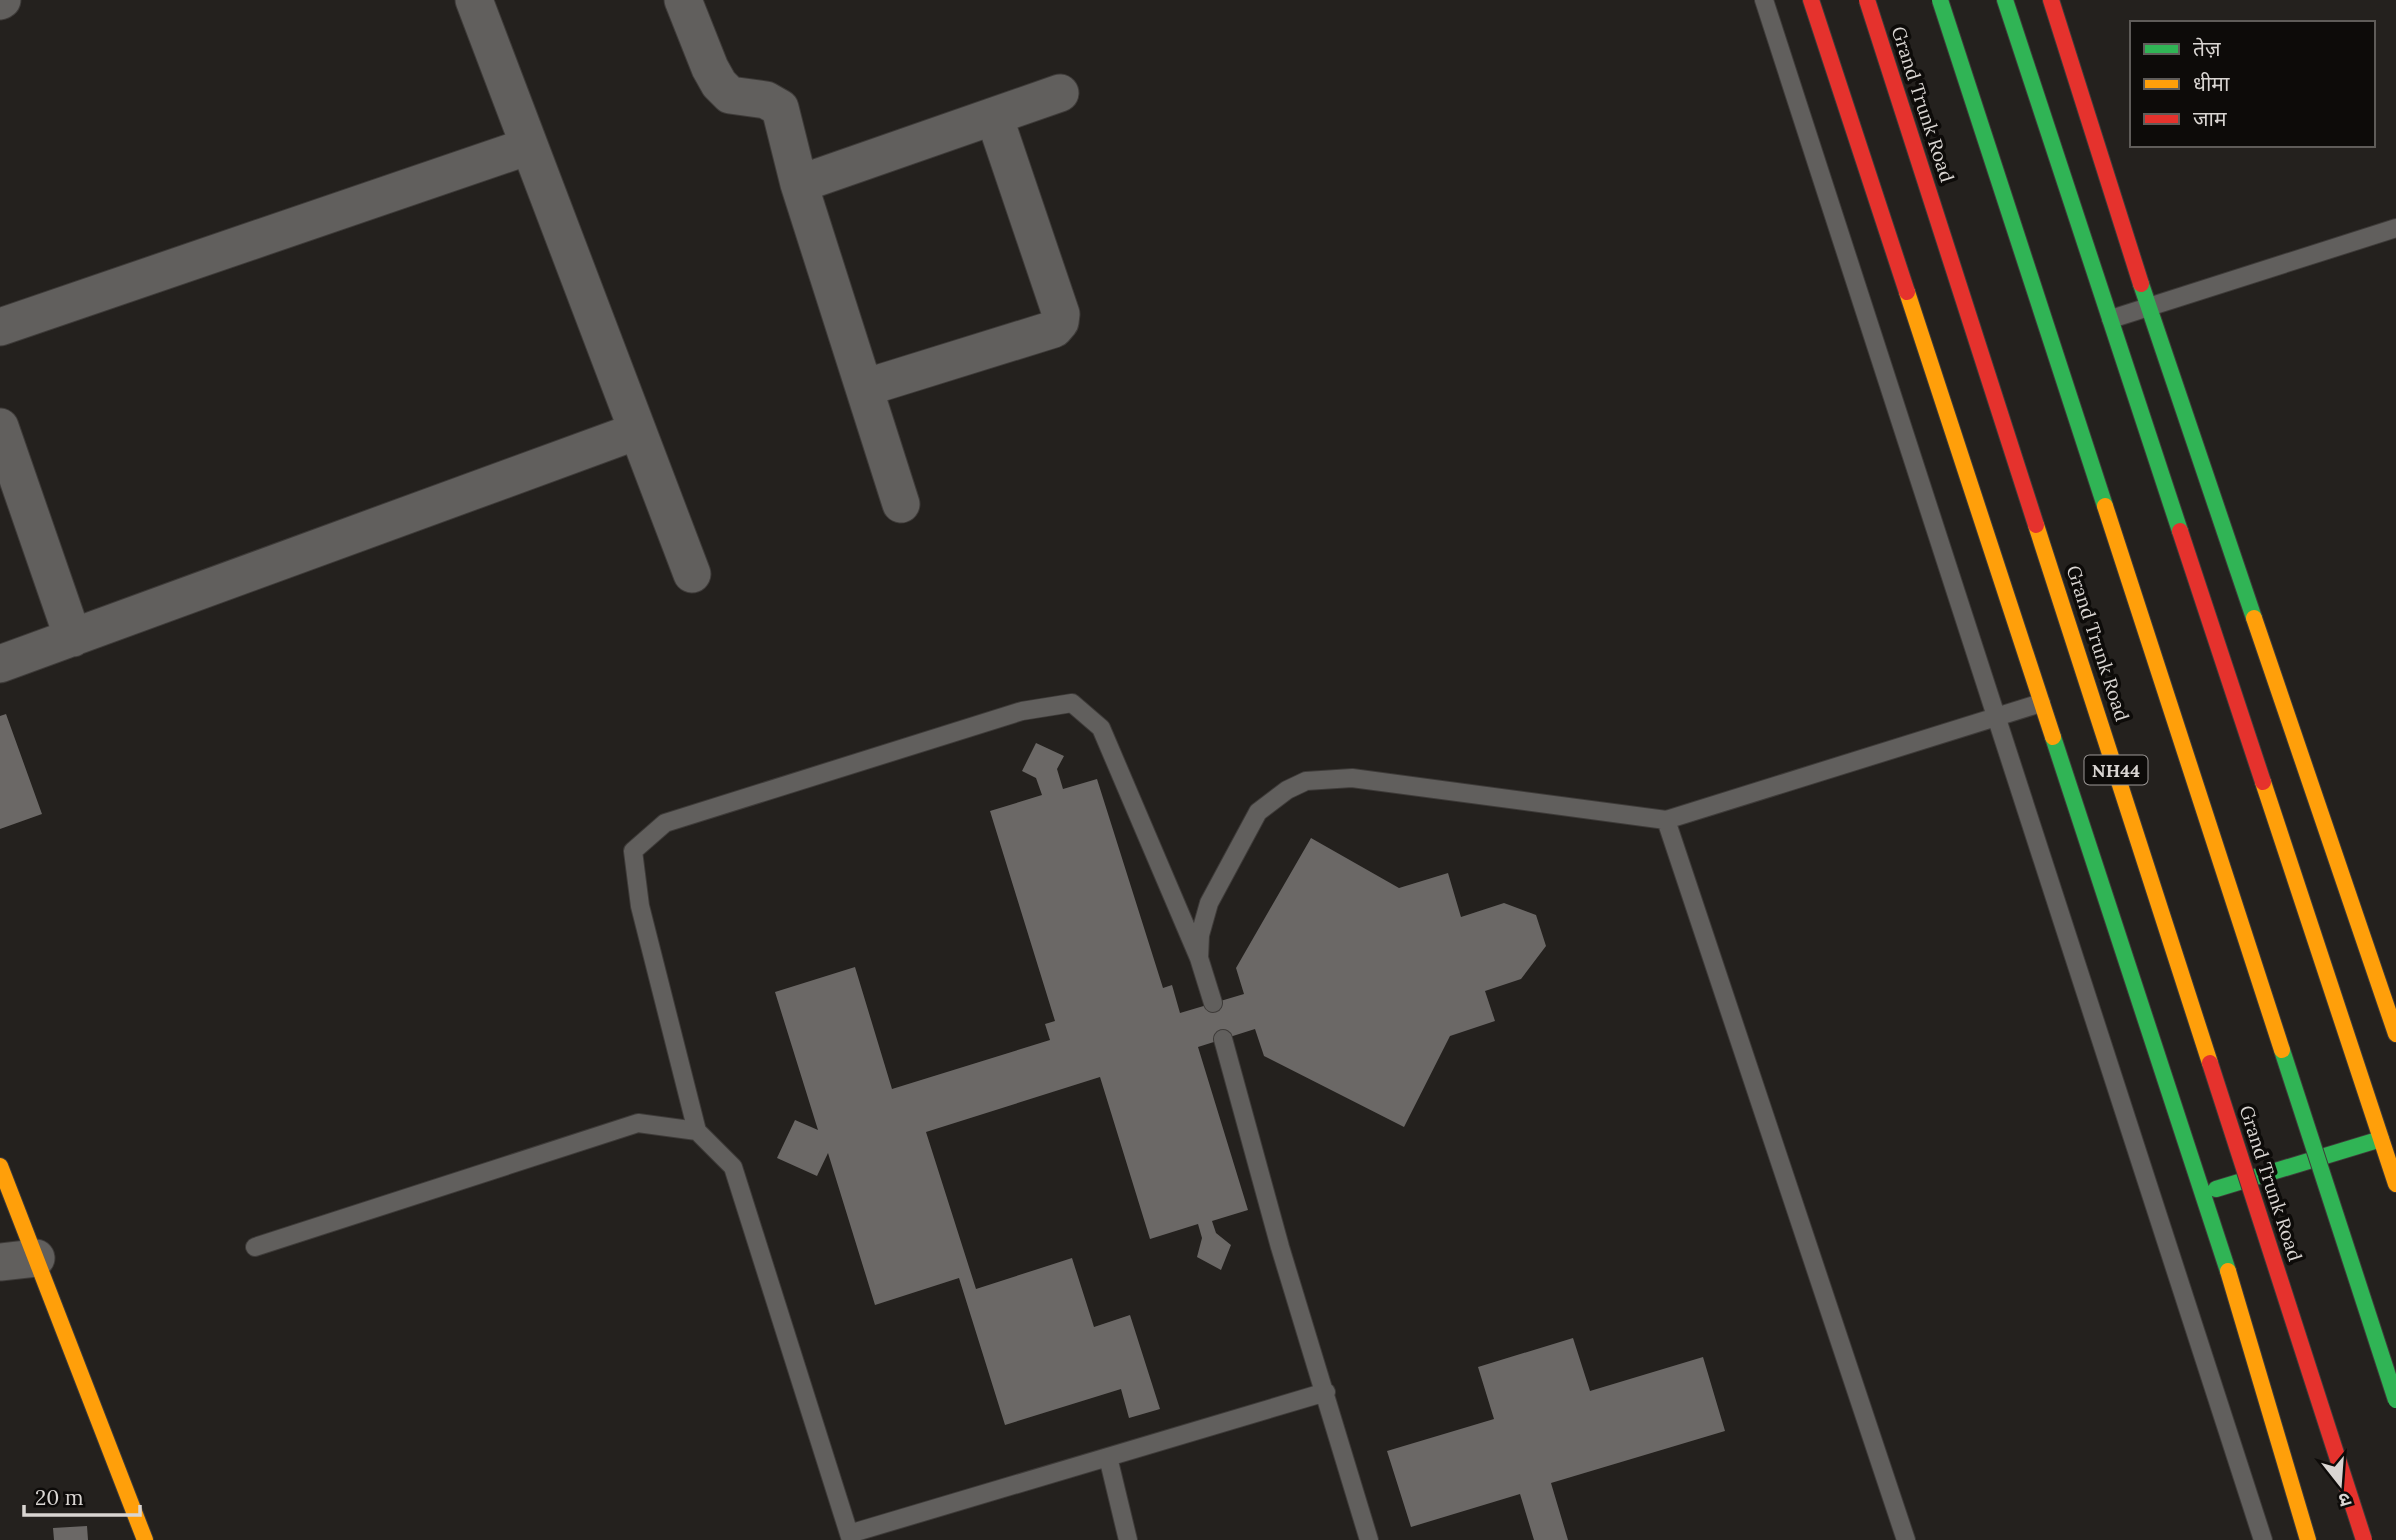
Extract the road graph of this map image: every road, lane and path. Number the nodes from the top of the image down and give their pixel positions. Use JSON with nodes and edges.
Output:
{"nodes":[{"id":1,"x":474,"y":0,"type":"edge"},
{"id":2,"x":683,"y":0,"type":"edge"},
{"id":3,"x":1764,"y":0,"type":"edge"},
{"id":4,"x":1811,"y":0,"type":"edge"},
{"id":5,"x":1867,"y":0,"type":"edge"},
{"id":6,"x":1940,"y":0,"type":"edge"},
{"id":7,"x":2005,"y":0,"type":"edge"},
{"id":8,"x":2051,"y":0,"type":"edge"},
{"id":9,"x":1060,"y":93,"type":"dead end"},
{"id":10,"x":994,"y":116,"type":"junction"},
{"id":11,"x":529,"y":146,"type":"junction"},
{"id":12,"x":799,"y":184,"type":"junction"},
{"id":13,"x":2396,"y":228,"type":"edge"},
{"id":14,"x":2148,"y":306,"type":"junction"},
{"id":15,"x":2111,"y":319,"type":"junction"},
{"id":16,"x":0,"y":327,"type":"edge"},
{"id":17,"x":864,"y":388,"type":"junction"},
{"id":18,"x":0,"y":427,"type":"edge"},
{"id":19,"x":637,"y":431,"type":"junction"},
{"id":20,"x":901,"y":504,"type":"dead end"},
{"id":21,"x":692,"y":575,"type":"dead end"},
{"id":22,"x":73,"y":638,"type":"junction"},
{"id":23,"x":0,"y":664,"type":"edge"},
{"id":24,"x":2041,"y":703,"type":"junction"},
{"id":25,"x":1998,"y":716,"type":"junction"},
{"id":26,"x":1666,"y":820,"type":"junction"},
{"id":27,"x":1199,"y":958,"type":"junction"},
{"id":28,"x":1213,"y":1003,"type":"dead end"},
{"id":29,"x":2396,"y":1034,"type":"edge"},
{"id":30,"x":1223,"y":1040,"type":"dead end"},
{"id":31,"x":697,"y":1131,"type":"junction"},
{"id":32,"x":2381,"y":1139,"type":"junction"},
{"id":33,"x":0,"y":1166,"type":"edge"},
{"id":34,"x":2396,"y":1184,"type":"edge"},
{"id":35,"x":2202,"y":1193,"type":"junction"},
{"id":36,"x":255,"y":1247,"type":"dead end"},
{"id":37,"x":36,"y":1258,"type":"junction"},
{"id":38,"x":0,"y":1262,"type":"edge"},
{"id":39,"x":1326,"y":1392,"type":"junction"},
{"id":40,"x":2396,"y":1400,"type":"edge"},
{"id":41,"x":1108,"y":1457,"type":"junction"},
{"id":42,"x":850,"y":1537,"type":"edge"},
{"id":43,"x":145,"y":1540,"type":"edge"},
{"id":44,"x":1128,"y":1540,"type":"edge"},
{"id":45,"x":1369,"y":1540,"type":"edge"},
{"id":46,"x":1906,"y":1540,"type":"edge"},
{"id":47,"x":2263,"y":1540,"type":"edge"},
{"id":48,"x":2308,"y":1540,"type":"edge"},
{"id":49,"x":2364,"y":1540,"type":"edge"}],
"edges":[{"from":1,"to":11,"type":"street"},
{"from":2,"to":12,"type":"street"},
{"from":3,"to":25,"type":"lane"},
{"from":4,"to":24,"type":"main road"},
{"from":5,"to":49,"type":"main road","name":"Grand Trunk Road","number":"NH44","bridge":true},
{"from":6,"to":40,"type":"main road","bridge":true},
{"from":7,"to":15,"type":"main road"},
{"from":8,"to":14,"type":"main road"},
{"from":9,"to":10,"type":"street"},
{"from":10,"to":12,"type":"street"},
{"from":10,"to":17,"type":"street"},
{"from":11,"to":16,"type":"street"},
{"from":11,"to":19,"type":"street"},
{"from":12,"to":17,"type":"street"},
{"from":13,"to":14,"type":"lane"},
{"from":14,"to":15,"type":"lane"},
{"from":14,"to":29,"type":"main road"},
{"from":15,"to":32,"type":"main road"},
{"from":17,"to":20,"type":"street"},
{"from":18,"to":22,"type":"street"},
{"from":19,"to":21,"type":"street"},
{"from":19,"to":22,"type":"street"},
{"from":22,"to":23,"type":"street"},
{"from":24,"to":25,"type":"lane"},
{"from":24,"to":35,"type":"main road"},
{"from":25,"to":26,"type":"lane"},
{"from":25,"to":47,"type":"lane"},
{"from":26,"to":27,"type":"lane"},
{"from":26,"to":46,"type":"lane"},
{"from":27,"to":28,"type":"lane"},
{"from":27,"to":31,"type":"lane"},
{"from":30,"to":39,"type":"lane"},
{"from":31,"to":36,"type":"lane"},
{"from":31,"to":42,"type":"lane"},
{"from":32,"to":34,"type":"main road"},
{"from":32,"to":35,"type":"main road"},
{"from":33,"to":37,"type":"main road"},
{"from":35,"to":48,"type":"main road"},
{"from":37,"to":38,"type":"street"},
{"from":37,"to":43,"type":"main road"},
{"from":39,"to":41,"type":"lane"},
{"from":39,"to":45,"type":"lane"},
{"from":41,"to":42,"type":"lane"},
{"from":41,"to":44,"type":"lane"}]}
